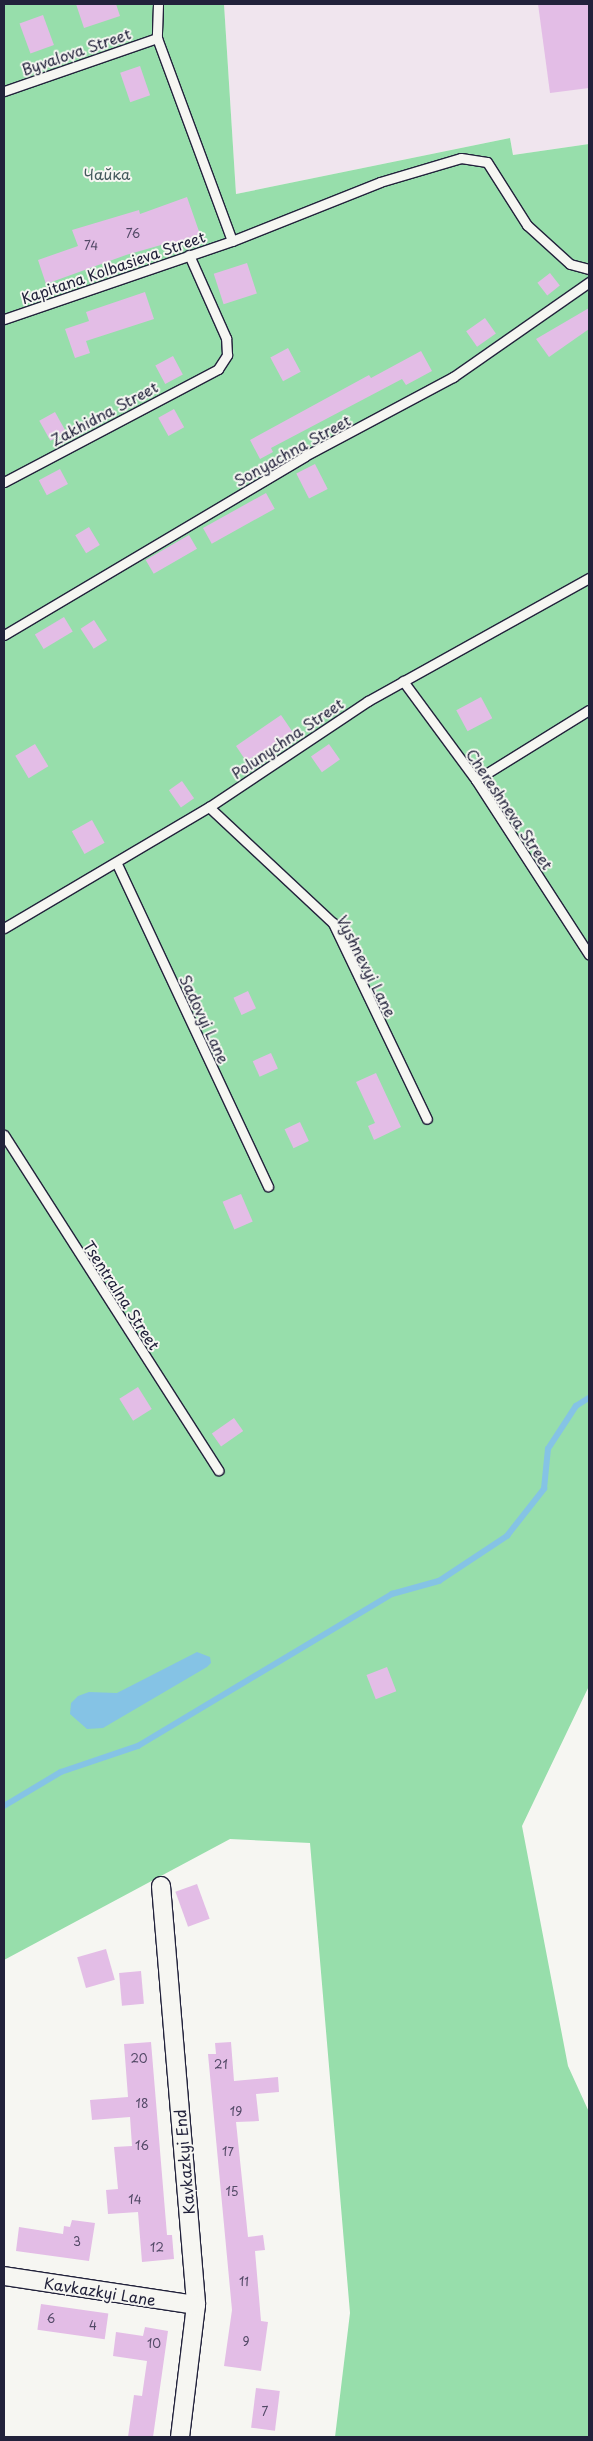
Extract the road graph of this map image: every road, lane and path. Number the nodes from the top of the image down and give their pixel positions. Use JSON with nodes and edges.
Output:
{"nodes":[{"id":1,"x":158,"y":4,"type":"edge"},
{"id":2,"x":157,"y":38,"type":"junction"},
{"id":3,"x":4,"y":91,"type":"edge"},
{"id":4,"x":232,"y":241,"type":"junction"},
{"id":5,"x":189,"y":255,"type":"junction"},
{"id":6,"x":589,"y":269,"type":"edge"},
{"id":7,"x":589,"y":282,"type":"edge"},
{"id":8,"x":4,"y":319,"type":"edge"},
{"id":9,"x":4,"y":482,"type":"edge"},
{"id":10,"x":589,"y":578,"type":"edge"},
{"id":11,"x":4,"y":635,"type":"edge"},
{"id":12,"x":403,"y":682,"type":"junction"},
{"id":13,"x":589,"y":710,"type":"edge"},
{"id":14,"x":476,"y":780,"type":"junction"},
{"id":15,"x":209,"y":807,"type":"junction"},
{"id":16,"x":117,"y":864,"type":"junction"},
{"id":17,"x":4,"y":928,"type":"edge"},
{"id":18,"x":589,"y":955,"type":"edge"},
{"id":19,"x":427,"y":1119,"type":"dead end"},
{"id":20,"x":4,"y":1135,"type":"edge"},
{"id":21,"x":268,"y":1186,"type":"dead end"},
{"id":22,"x":218,"y":1470,"type":"dead end"},
{"id":23,"x":161,"y":1886,"type":"dead end"},
{"id":24,"x":4,"y":2276,"type":"edge"},
{"id":25,"x":196,"y":2305,"type":"junction"},
{"id":26,"x":180,"y":2437,"type":"edge"}],
"edges":[{"from":1,"to":2,"type":"lane"},
{"from":2,"to":3,"type":"lane","name":"Byvalova Street"},
{"from":2,"to":4,"type":"lane"},
{"from":4,"to":5,"type":"lane","name":"Kapitana Kolbasieva Street"},
{"from":4,"to":6,"type":"lane","name":"Kapitana Kolbasieva Street"},
{"from":5,"to":8,"type":"lane","name":"Kapitana Kolbasieva Street"},
{"from":5,"to":9,"type":"lane","name":"Zakhidna Street"},
{"from":7,"to":11,"type":"lane","name":"Sonyachna Street"},
{"from":10,"to":12,"type":"lane","name":"Polunychna Street"},
{"from":12,"to":14,"type":"lane","name":"Chereshneva Street"},
{"from":12,"to":15,"type":"lane","name":"Polunychna Street"},
{"from":13,"to":14,"type":"lane"},
{"from":14,"to":18,"type":"lane","name":"Chereshneva Street"},
{"from":15,"to":16,"type":"lane","name":"Polunychna Street"},
{"from":15,"to":19,"type":"lane","name":"Vyshnevyi Lane"},
{"from":16,"to":17,"type":"lane","name":"Polunychna Street"},
{"from":16,"to":21,"type":"lane","name":"Sadovyi Lane"},
{"from":20,"to":22,"type":"lane","name":"Tsentralna Street"},
{"from":23,"to":25,"type":"street","name":"Kavkazkyi End"},
{"from":24,"to":25,"type":"street","name":"Kavkazkyi Lane"},
{"from":25,"to":26,"type":"street","name":"Kavkazkyi End"}]}
